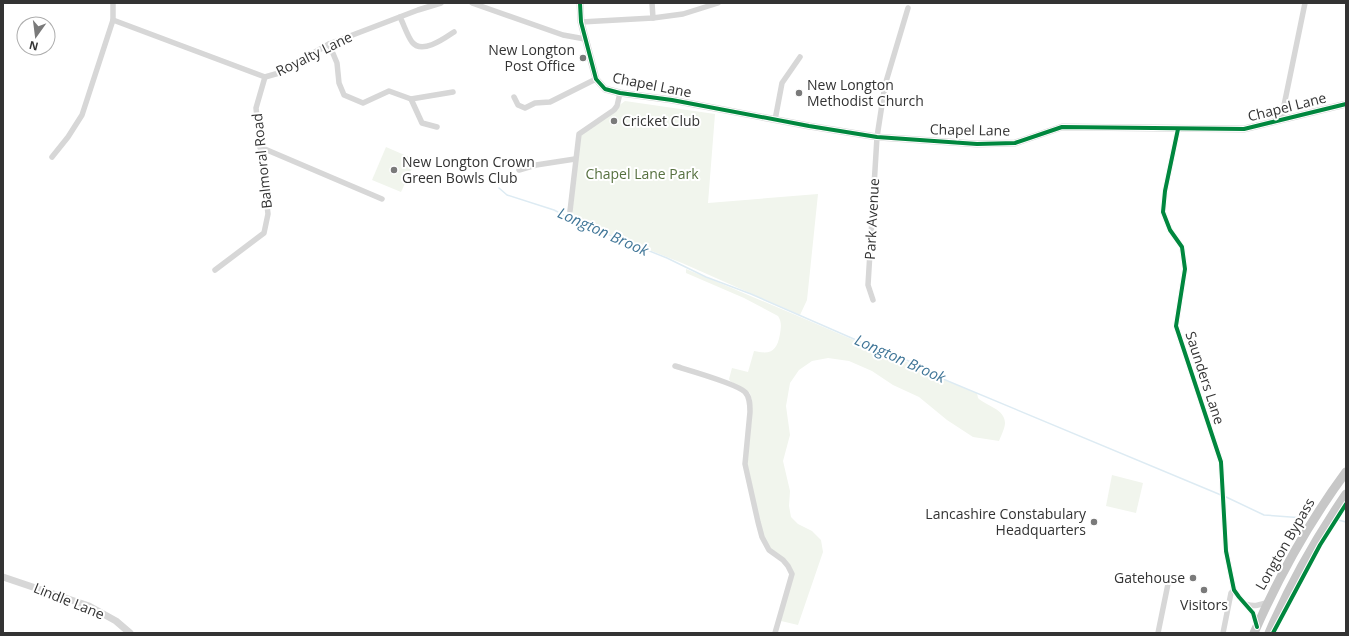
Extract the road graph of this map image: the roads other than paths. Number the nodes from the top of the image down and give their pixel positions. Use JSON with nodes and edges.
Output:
{"nodes":[{"id":1,"x":112,"y":3,"type":"edge"},
{"id":2,"x":441,"y":3,"type":"edge"},
{"id":3,"x":472,"y":3,"type":"edge"},
{"id":4,"x":580,"y":3,"type":"edge"},
{"id":5,"x":652,"y":3,"type":"edge"},
{"id":6,"x":718,"y":3,"type":"edge"},
{"id":7,"x":1305,"y":3,"type":"edge"},
{"id":8,"x":908,"y":8,"type":"dead end"},
{"id":9,"x":400,"y":17,"type":"junction"},
{"id":10,"x":653,"y":18,"type":"junction"},
{"id":11,"x":113,"y":20,"type":"junction"},
{"id":12,"x":581,"y":22,"type":"junction"},
{"id":13,"x":454,"y":32,"type":"dead end"},
{"id":14,"x":585,"y":39,"type":"junction"},
{"id":15,"x":329,"y":44,"type":"junction"},
{"id":16,"x":800,"y":57,"type":"dead end"},
{"id":17,"x":265,"y":77,"type":"junction"},
{"id":18,"x":596,"y":79,"type":"junction"},
{"id":19,"x":453,"y":92,"type":"dead end"},
{"id":20,"x":620,"y":92,"type":"junction"},
{"id":21,"x":514,"y":97,"type":"dead end"},
{"id":22,"x":411,"y":99,"type":"junction"},
{"id":23,"x":1346,"y":104,"type":"edge"},
{"id":24,"x":775,"y":120,"type":"junction"},
{"id":25,"x":1281,"y":120,"type":"junction"},
{"id":26,"x":438,"y":127,"type":"dead end"},
{"id":27,"x":1178,"y":129,"type":"junction"},
{"id":28,"x":877,"y":137,"type":"junction"},
{"id":29,"x":260,"y":146,"type":"junction"},
{"id":30,"x":52,"y":157,"type":"dead end"},
{"id":31,"x":575,"y":159,"type":"junction"},
{"id":32,"x":519,"y":170,"type":"dead end"},
{"id":33,"x":382,"y":199,"type":"dead end"},
{"id":34,"x":570,"y":211,"type":"dead end"},
{"id":35,"x":215,"y":270,"type":"dead end"},
{"id":36,"x":872,"y":300,"type":"dead end"},
{"id":37,"x":675,"y":366,"type":"dead end"},
{"id":38,"x":1346,"y":472,"type":"edge"},
{"id":39,"x":1346,"y":494,"type":"edge"},
{"id":40,"x":3,"y":577,"type":"edge"},
{"id":41,"x":1169,"y":579,"type":"dead end"},
{"id":42,"x":1233,"y":591,"type":"junction"},
{"id":43,"x":1269,"y":601,"type":"junction"},
{"id":44,"x":1246,"y":604,"type":"junction"},
{"id":45,"x":1255,"y":630,"type":"edge"},
{"id":46,"x":130,"y":633,"type":"edge"},
{"id":47,"x":775,"y":633,"type":"edge"},
{"id":48,"x":1158,"y":633,"type":"edge"},
{"id":49,"x":1223,"y":633,"type":"edge"},
{"id":50,"x":1269,"y":633,"type":"edge"}],
"edges":[{"from":1,"to":11,"type":"street"},
{"from":2,"to":9,"type":"street","name":"Royalty Lane"},
{"from":3,"to":14,"type":"street"},
{"from":4,"to":12,"type":"street"},
{"from":5,"to":10,"type":"street"},
{"from":6,"to":10,"type":"street"},
{"from":7,"to":25,"type":"street"},
{"from":8,"to":28,"type":"street","name":"Park Avenue"},
{"from":9,"to":13,"type":"street"},
{"from":9,"to":15,"type":"street","name":"Royalty Lane"},
{"from":10,"to":12,"type":"street"},
{"from":11,"to":17,"type":"street","name":"Royalty Lane"},
{"from":11,"to":30,"type":"street"},
{"from":12,"to":14,"type":"street"},
{"from":14,"to":18,"type":"street"},
{"from":15,"to":17,"type":"street","name":"Royalty Lane"},
{"from":15,"to":22,"type":"street"},
{"from":16,"to":24,"type":"street"},
{"from":17,"to":29,"type":"street","name":"Balmoral Road"},
{"from":18,"to":20,"type":"street","name":"Chapel Lane"},
{"from":18,"to":21,"type":"street"},
{"from":19,"to":22,"type":"street"},
{"from":20,"to":24,"type":"street","name":"Chapel Lane"},
{"from":20,"to":31,"type":"street"},
{"from":22,"to":26,"type":"street"},
{"from":23,"to":25,"type":"street","name":"Chapel Lane"},
{"from":24,"to":28,"type":"street","name":"Chapel Lane"},
{"from":25,"to":27,"type":"street","name":"Chapel Lane"},
{"from":27,"to":28,"type":"street","name":"Chapel Lane"},
{"from":27,"to":42,"type":"street","name":"Saunders Lane"},
{"from":28,"to":36,"type":"street","name":"Park Avenue"},
{"from":29,"to":33,"type":"street"},
{"from":29,"to":35,"type":"street","name":"Balmoral Road"},
{"from":31,"to":32,"type":"street"},
{"from":31,"to":34,"type":"street"},
{"from":37,"to":47,"type":"street"},
{"from":38,"to":43,"type":"highway","name":"Longton Bypass"},
{"from":39,"to":50,"type":"highway","name":"Longton Bypass"},
{"from":40,"to":46,"type":"street","name":"Lindle Lane"},
{"from":41,"to":48,"type":"street"},
{"from":42,"to":44,"type":"street","name":"Saunders Lane"},
{"from":42,"to":49,"type":"street","name":"Saunders Lane"},
{"from":43,"to":44,"type":"street"},
{"from":43,"to":45,"type":"highway","name":"Longton Bypass"},
{"from":44,"to":45,"type":"street","name":"Saunders Lane"}]}
